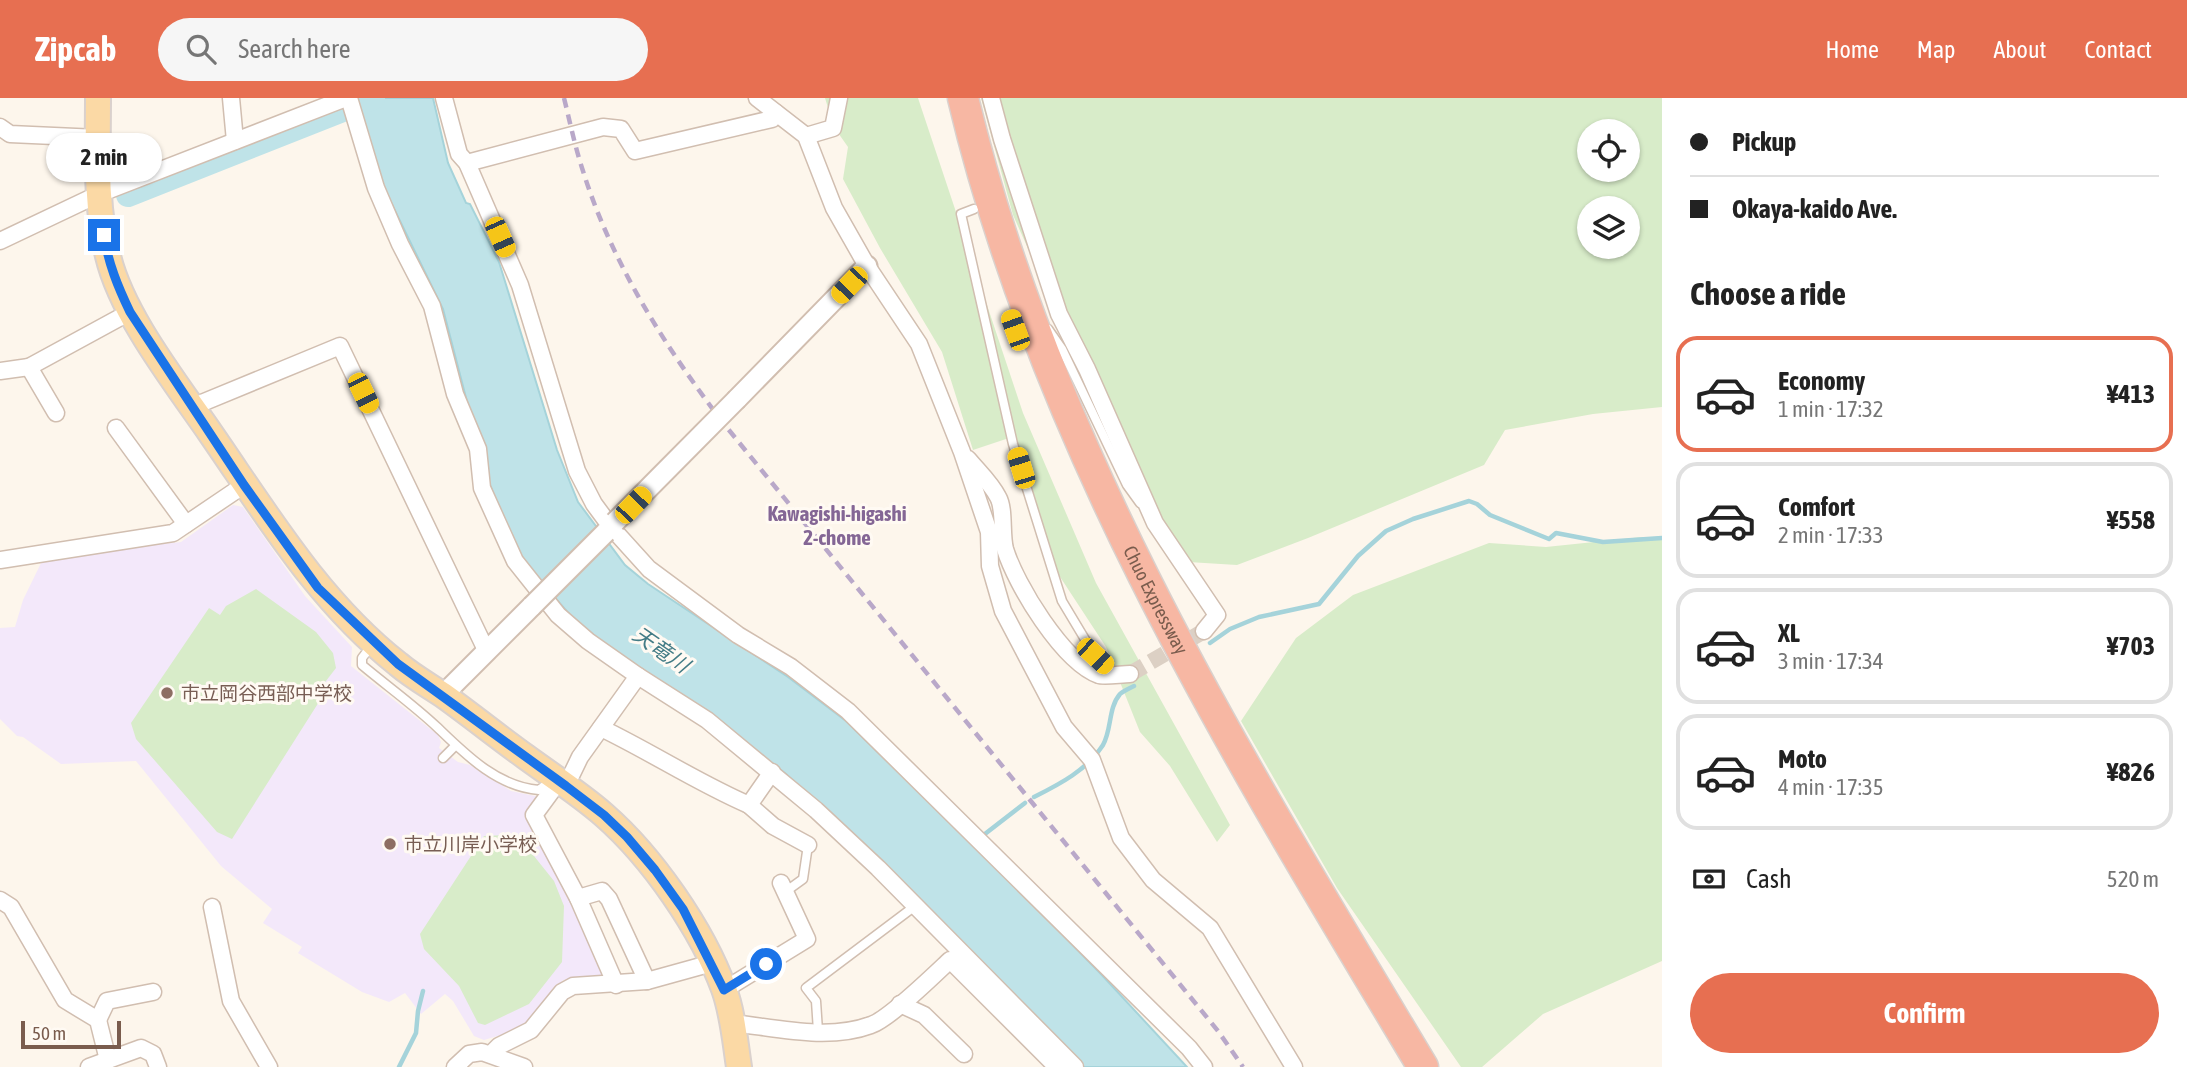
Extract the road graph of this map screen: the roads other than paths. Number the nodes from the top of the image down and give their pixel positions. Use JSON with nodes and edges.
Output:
{"nodes":[{"id":1,"x":97,"y":98,"type":"edge"},
{"id":2,"x":231,"y":98,"type":"edge"},
{"id":3,"x":347,"y":98,"type":"edge"},
{"id":4,"x":444,"y":98,"type":"edge"},
{"id":5,"x":757,"y":98,"type":"edge"},
{"id":6,"x":839,"y":98,"type":"edge"},
{"id":7,"x":943,"y":98,"type":"edge"},
{"id":8,"x":963,"y":98,"type":"edge"},
{"id":9,"x":991,"y":98,"type":"edge"},
{"id":10,"x":776,"y":113,"type":"junction"},
{"id":11,"x":0,"y":127,"type":"edge"},
{"id":12,"x":806,"y":136,"type":"junction"},
{"id":13,"x":98,"y":138,"type":"junction"},
{"id":14,"x":235,"y":141,"type":"junction"},
{"id":15,"x":467,"y":163,"type":"junction"},
{"id":16,"x":99,"y":194,"type":"junction"},
{"id":17,"x":974,"y":209,"type":"junction"},
{"id":18,"x":0,"y":241,"type":"edge"},
{"id":19,"x":867,"y":266,"type":"junction"},
{"id":20,"x":1025,"y":299,"type":"junction"},
{"id":21,"x":130,"y":312,"type":"junction"},
{"id":22,"x":29,"y":367,"type":"junction"},
{"id":23,"x":0,"y":371,"type":"edge"},
{"id":24,"x":192,"y":407,"type":"junction"},
{"id":25,"x":56,"y":414,"type":"dead end"},
{"id":26,"x":116,"y":428,"type":"dead end"},
{"id":27,"x":962,"y":452,"type":"junction"},
{"id":28,"x":244,"y":485,"type":"junction"},
{"id":29,"x":1155,"y":523,"type":"junction"},
{"id":30,"x":186,"y":524,"type":"junction"},
{"id":31,"x":611,"y":527,"type":"junction"},
{"id":32,"x":0,"y":560,"type":"edge"},
{"id":33,"x":1204,"y":631,"type":"dead end"},
{"id":34,"x":374,"y":642,"type":"junction"},
{"id":35,"x":486,"y":650,"type":"junction"},
{"id":36,"x":1122,"y":674,"type":"joint"},
{"id":37,"x":638,"y":676,"type":"junction"},
{"id":38,"x":443,"y":695,"type":"junction"},
{"id":39,"x":601,"y":728,"type":"junction"},
{"id":40,"x":455,"y":746,"type":"junction"},
{"id":41,"x":443,"y":758,"type":"dead end"},
{"id":42,"x":772,"y":772,"type":"junction"},
{"id":43,"x":560,"y":782,"type":"junction"},
{"id":44,"x":749,"y":805,"type":"junction"},
{"id":45,"x":808,"y":845,"type":"joint"},
{"id":46,"x":783,"y":887,"type":"joint"},
{"id":47,"x":578,"y":898,"type":"junction"},
{"id":48,"x":0,"y":900,"type":"edge"},
{"id":49,"x":915,"y":906,"type":"junction"},
{"id":50,"x":212,"y":907,"type":"dead end"},
{"id":51,"x":712,"y":963,"type":"junction"},
{"id":52,"x":648,"y":981,"type":"junction"},
{"id":53,"x":616,"y":985,"type":"junction"},
{"id":54,"x":724,"y":990,"type":"junction"},
{"id":55,"x":153,"y":992,"type":"dead end"},
{"id":56,"x":900,"y":1004,"type":"junction"},
{"id":57,"x":98,"y":1020,"type":"junction"},
{"id":58,"x":733,"y":1023,"type":"junction"},
{"id":59,"x":818,"y":1031,"type":"junction"},
{"id":60,"x":964,"y":1054,"type":"dead end"},
{"id":61,"x":494,"y":1059,"type":"edge"},
{"id":62,"x":108,"y":1060,"type":"junction"},
{"id":63,"x":89,"y":1067,"type":"edge"},
{"id":64,"x":158,"y":1067,"type":"edge"},
{"id":65,"x":269,"y":1067,"type":"edge"},
{"id":66,"x":455,"y":1067,"type":"edge"},
{"id":67,"x":524,"y":1067,"type":"edge"},
{"id":68,"x":739,"y":1067,"type":"edge"},
{"id":69,"x":1057,"y":1067,"type":"edge"},
{"id":70,"x":1075,"y":1067,"type":"edge"},
{"id":71,"x":1204,"y":1067,"type":"edge"},
{"id":72,"x":1294,"y":1067,"type":"edge"},
{"id":73,"x":1399,"y":1067,"type":"edge"},
{"id":74,"x":1423,"y":1067,"type":"edge"}],
"edges":[{"from":1,"to":13,"type":"main road"},
{"from":2,"to":14,"type":"street"},
{"from":3,"to":14,"type":"street"},
{"from":3,"to":37,"type":"street"},
{"from":4,"to":15,"type":"street"},
{"from":5,"to":10,"type":"street"},
{"from":6,"to":12,"type":"street"},
{"from":7,"to":17,"type":"highway","name":"Chuo Expressway"},
{"from":8,"to":20,"type":"highway","name":"Chuo Expressway"},
{"from":9,"to":29,"type":"street"},
{"from":10,"to":12,"type":"street"},
{"from":10,"to":15,"type":"street"},
{"from":11,"to":13,"type":"street"},
{"from":12,"to":19,"type":"street"},
{"from":13,"to":16,"type":"main road"},
{"from":14,"to":16,"type":"street"},
{"from":15,"to":31,"type":"street"},
{"from":16,"to":18,"type":"street"},
{"from":16,"to":21,"type":"main road"},
{"from":17,"to":36,"type":"lane"},
{"from":17,"to":73,"type":"highway","name":"Chuo Expressway"},
{"from":19,"to":27,"type":"street"},
{"from":19,"to":31,"type":"street","bridge":true},
{"from":20,"to":29,"type":"lane"},
{"from":20,"to":74,"type":"highway","name":"Chuo Expressway"},
{"from":21,"to":22,"type":"street"},
{"from":21,"to":24,"type":"main road"},
{"from":22,"to":23,"type":"street"},
{"from":22,"to":25,"type":"street"},
{"from":24,"to":28,"type":"main road"},
{"from":24,"to":35,"type":"street"},
{"from":26,"to":30,"type":"street"},
{"from":27,"to":36,"type":"street"},
{"from":27,"to":72,"type":"street"},
{"from":28,"to":30,"type":"street"},
{"from":28,"to":34,"type":"main road"},
{"from":29,"to":33,"type":"street"},
{"from":30,"to":32,"type":"street"},
{"from":31,"to":35,"type":"street","bridge":true},
{"from":31,"to":71,"type":"street"},
{"from":34,"to":38,"type":"main road"},
{"from":34,"to":40,"type":"lane"},
{"from":35,"to":38,"type":"street"},
{"from":37,"to":39,"type":"street"},
{"from":37,"to":42,"type":"street"},
{"from":38,"to":43,"type":"main road"},
{"from":39,"to":43,"type":"street"},
{"from":39,"to":44,"type":"street"},
{"from":40,"to":41,"type":"lane"},
{"from":40,"to":43,"type":"lane"},
{"from":42,"to":44,"type":"street"},
{"from":42,"to":49,"type":"street"},
{"from":43,"to":47,"type":"street"},
{"from":43,"to":51,"type":"main road"},
{"from":44,"to":45,"type":"street"},
{"from":45,"to":46,"type":"lane"},
{"from":46,"to":54,"type":"street"},
{"from":47,"to":52,"type":"street"},
{"from":47,"to":53,"type":"street"},
{"from":48,"to":57,"type":"street"},
{"from":49,"to":59,"type":"lane"},
{"from":49,"to":70,"type":"street"},
{"from":50,"to":65,"type":"street"},
{"from":51,"to":52,"type":"street"},
{"from":51,"to":54,"type":"main road"},
{"from":52,"to":53,"type":"street"},
{"from":53,"to":61,"type":"street"},
{"from":54,"to":58,"type":"main road"},
{"from":55,"to":57,"type":"street"},
{"from":56,"to":59,"type":"street"},
{"from":56,"to":60,"type":"street"},
{"from":56,"to":69,"type":"street"},
{"from":57,"to":62,"type":"street"},
{"from":58,"to":59,"type":"street"},
{"from":58,"to":68,"type":"main road"},
{"from":61,"to":66,"type":"street"},
{"from":61,"to":67,"type":"street"},
{"from":62,"to":63,"type":"street"},
{"from":62,"to":64,"type":"street"}]}
